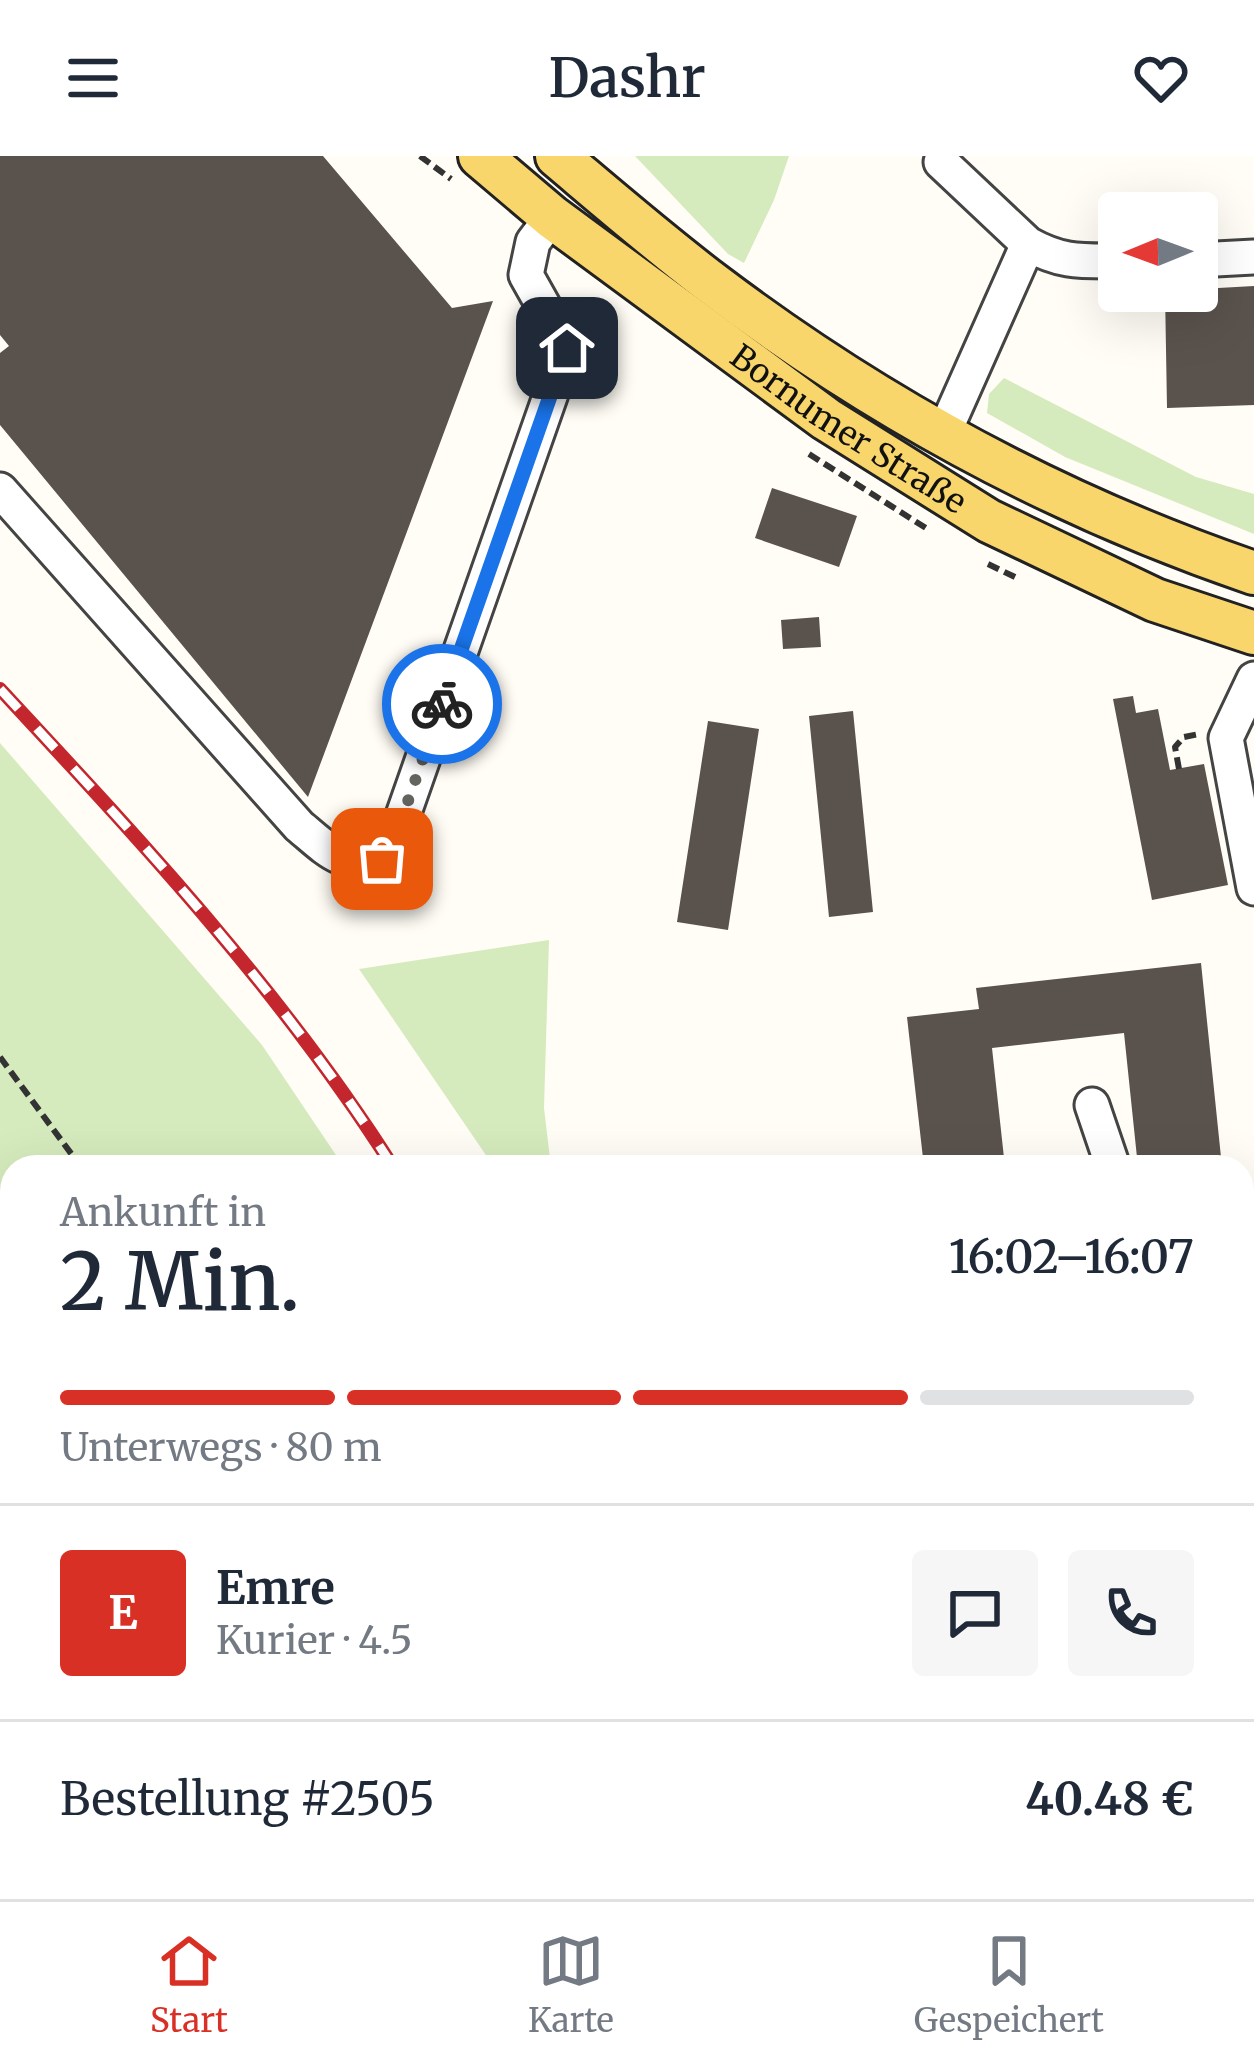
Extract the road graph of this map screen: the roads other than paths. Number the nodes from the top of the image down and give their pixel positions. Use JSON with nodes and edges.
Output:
{"nodes":[{"id":1,"x":480,"y":156,"type":"edge"},
{"id":2,"x":557,"y":156,"type":"edge"},
{"id":3,"x":941,"y":162,"type":"dead end"},
{"id":4,"x":552,"y":217,"type":"junction"},
{"id":5,"x":1028,"y":244,"type":"junction"},
{"id":6,"x":1254,"y":257,"type":"edge"},
{"id":7,"x":1218,"y":259,"type":"edge"},
{"id":8,"x":1098,"y":261,"type":"edge"},
{"id":9,"x":943,"y":435,"type":"junction"},
{"id":10,"x":0,"y":490,"type":"edge"},
{"id":11,"x":1254,"y":573,"type":"edge"},
{"id":12,"x":1254,"y":633,"type":"edge"},
{"id":13,"x":1254,"y":679,"type":"edge"},
{"id":14,"x":1254,"y":888,"type":"edge"},
{"id":15,"x":1092,"y":1105,"type":"dead end"},
{"id":16,"x":1110,"y":1155,"type":"edge"}],
"edges":[{"from":1,"to":4,"type":"main road","name":"Bornumer Straße"},
{"from":2,"to":9,"type":"main road","name":"Bornumer Straße"},
{"from":3,"to":5,"type":"street"},
{"from":4,"to":10,"type":"street"},
{"from":4,"to":12,"type":"main road","name":"Bornumer Straße"},
{"from":5,"to":8,"type":"street"},
{"from":5,"to":9,"type":"street"},
{"from":6,"to":7,"type":"street"},
{"from":9,"to":11,"type":"main road","name":"Bornumer Straße"},
{"from":13,"to":14,"type":"street"},
{"from":15,"to":16,"type":"street"}]}
